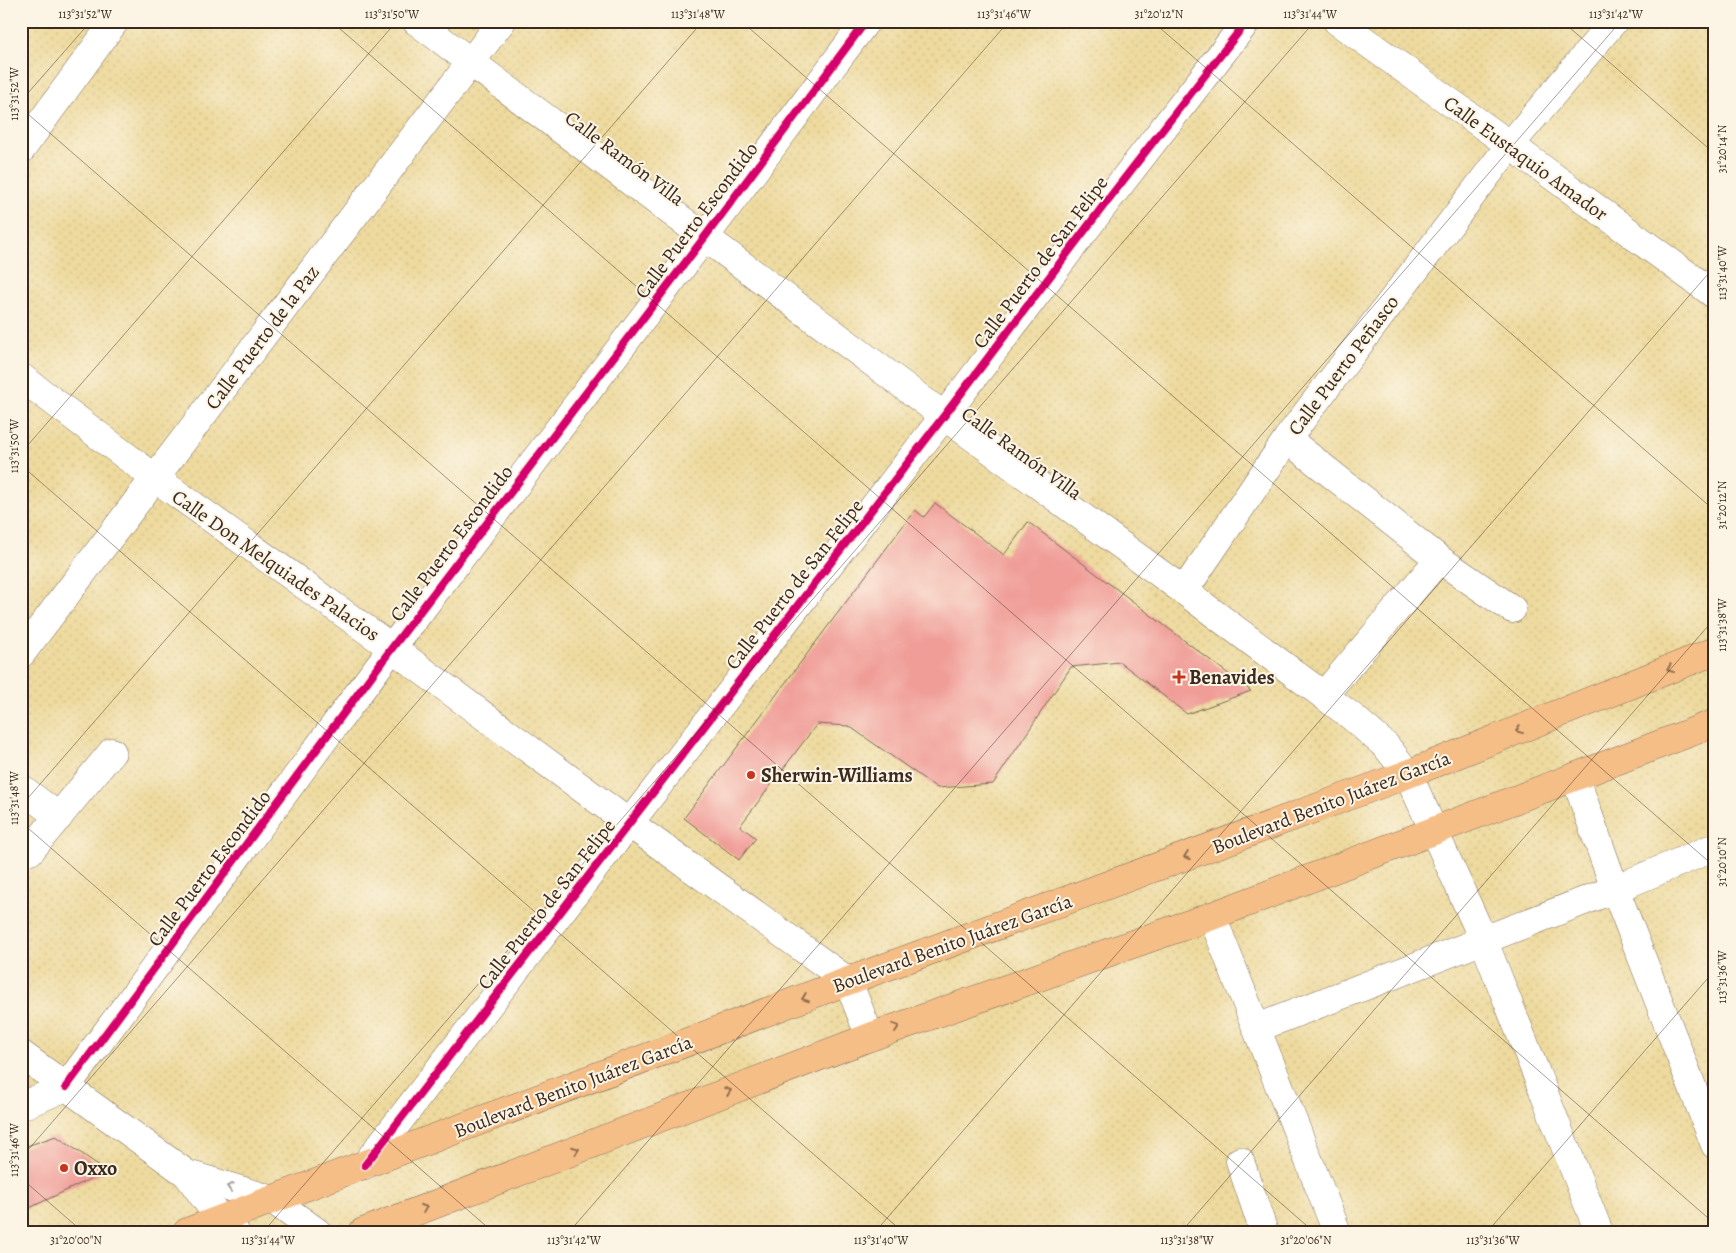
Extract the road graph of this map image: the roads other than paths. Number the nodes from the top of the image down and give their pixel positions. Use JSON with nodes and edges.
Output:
{"nodes":[{"id":1,"x":115,"y":21,"type":"edge"},
{"id":2,"x":416,"y":21,"type":"edge"},
{"id":3,"x":502,"y":21,"type":"edge"},
{"id":4,"x":866,"y":21,"type":"edge"},
{"id":5,"x":1247,"y":21,"type":"edge"},
{"id":6,"x":1337,"y":21,"type":"edge"},
{"id":7,"x":1614,"y":21,"type":"edge"},
{"id":8,"x":470,"y":62,"type":"junction"},
{"id":9,"x":1510,"y":145,"type":"junction"},
{"id":10,"x":21,"y":150,"type":"edge"},
{"id":11,"x":704,"y":238,"type":"junction"},
{"id":12,"x":1715,"y":295,"type":"edge"},
{"id":13,"x":21,"y":377,"type":"edge"},
{"id":14,"x":944,"y":416,"type":"junction"},
{"id":15,"x":1287,"y":439,"type":"junction"},
{"id":16,"x":155,"y":478,"type":"junction"},
{"id":17,"x":1439,"y":559,"type":"junction"},
{"id":18,"x":1184,"y":591,"type":"junction"},
{"id":19,"x":1512,"y":609,"type":"dead end"},
{"id":20,"x":392,"y":648,"type":"junction"},
{"id":21,"x":1715,"y":651,"type":"edge"},
{"id":22,"x":21,"y":654,"type":"edge"},
{"id":23,"x":1324,"y":695,"type":"junction"},
{"id":24,"x":1715,"y":723,"type":"edge"},
{"id":25,"x":112,"y":752,"type":"dead end"},
{"id":26,"x":1408,"y":774,"type":"junction"},
{"id":27,"x":1574,"y":777,"type":"junction"},
{"id":28,"x":21,"y":788,"type":"edge"},
{"id":29,"x":59,"y":817,"type":"junction"},
{"id":30,"x":629,"y":823,"type":"junction"},
{"id":31,"x":1435,"y":830,"type":"junction"},
{"id":32,"x":1715,"y":847,"type":"edge"},
{"id":33,"x":30,"y":851,"type":"dead end"},
{"id":34,"x":1615,"y":889,"type":"junction"},
{"id":35,"x":1212,"y":916,"type":"junction"},
{"id":36,"x":1483,"y":939,"type":"junction"},
{"id":37,"x":848,"y":981,"type":"junction"},
{"id":38,"x":1257,"y":1028,"type":"junction"},
{"id":39,"x":870,"y":1037,"type":"junction"},
{"id":40,"x":21,"y":1054,"type":"edge"},
{"id":41,"x":66,"y":1087,"type":"junction"},
{"id":42,"x":21,"y":1106,"type":"edge"},
{"id":43,"x":1715,"y":1145,"type":"edge"},
{"id":44,"x":1240,"y":1161,"type":"dead end"},
{"id":45,"x":366,"y":1165,"type":"junction"},
{"id":46,"x":186,"y":1174,"type":"junction"},
{"id":47,"x":273,"y":1200,"type":"junction"},
{"id":48,"x":228,"y":1226,"type":"edge"},
{"id":49,"x":187,"y":1232,"type":"edge"},
{"id":50,"x":317,"y":1232,"type":"edge"},
{"id":51,"x":363,"y":1232,"type":"edge"},
{"id":52,"x":1264,"y":1232,"type":"edge"},
{"id":53,"x":1337,"y":1232,"type":"edge"},
{"id":54,"x":1599,"y":1232,"type":"edge"}],
"edges":[{"from":1,"to":10,"type":"street"},
{"from":2,"to":8,"type":"street","name":"Calle Ramón Villa"},
{"from":3,"to":8,"type":"street","name":"Calle Puerto de la Paz"},
{"from":4,"to":11,"type":"street","name":"Calle Puerto Escondido"},
{"from":5,"to":14,"type":"street","name":"Calle Puerto de San Felipe"},
{"from":6,"to":9,"type":"street","name":"Calle Eustaquio Amador"},
{"from":7,"to":9,"type":"street","name":"Calle Puerto Peñasco"},
{"from":8,"to":11,"type":"street","name":"Calle Ramón Villa"},
{"from":8,"to":16,"type":"street","name":"Calle Puerto de la Paz"},
{"from":9,"to":12,"type":"street","name":"Calle Eustaquio Amador"},
{"from":9,"to":15,"type":"street","name":"Calle Puerto Peñasco"},
{"from":11,"to":14,"type":"street","name":"Calle Ramón Villa"},
{"from":11,"to":20,"type":"street","name":"Calle Puerto Escondido"},
{"from":13,"to":16,"type":"street","name":"Calle Don Melquiades Palacios"},
{"from":14,"to":18,"type":"street","name":"Calle Ramón Villa"},
{"from":14,"to":30,"type":"street","name":"Calle Puerto de San Felipe"},
{"from":15,"to":17,"type":"street"},
{"from":15,"to":18,"type":"street","name":"Calle Puerto Peñasco"},
{"from":16,"to":20,"type":"street","name":"Calle Don Melquiades Palacios"},
{"from":16,"to":22,"type":"street","name":"Calle Puerto de la Paz"},
{"from":17,"to":19,"type":"street"},
{"from":17,"to":23,"type":"street"},
{"from":18,"to":23,"type":"street","name":"Calle Ramón Villa"},
{"from":20,"to":30,"type":"street","name":"Calle Don Melquiades Palacios"},
{"from":20,"to":41,"type":"street","name":"Calle Puerto Escondido"},
{"from":21,"to":26,"type":"main road","name":"Boulevard Benito Juárez García","one_way":true},
{"from":23,"to":26,"type":"street","name":"Calle Ramón Villa"},
{"from":24,"to":27,"type":"main road"},
{"from":25,"to":29,"type":"street"},
{"from":26,"to":31,"type":"street","name":"Calle Ramón Villa"},
{"from":26,"to":37,"type":"main road","name":"Boulevard Benito Juárez García","one_way":true},
{"from":27,"to":31,"type":"main road"},
{"from":27,"to":34,"type":"street"},
{"from":28,"to":29,"type":"street"},
{"from":29,"to":33,"type":"street"},
{"from":30,"to":37,"type":"street","name":"Calle Don Melquiades Palacios"},
{"from":30,"to":45,"type":"street","name":"Calle Puerto de San Felipe"},
{"from":31,"to":35,"type":"main road"},
{"from":31,"to":36,"type":"street","name":"Calle Ramón Villa"},
{"from":32,"to":34,"type":"street"},
{"from":34,"to":36,"type":"street"},
{"from":34,"to":43,"type":"street"},
{"from":35,"to":38,"type":"street"},
{"from":39,"to":35,"type":"main road","one_way":true},
{"from":36,"to":38,"type":"street"},
{"from":36,"to":54,"type":"street","name":"Calle Ramón Villa"},
{"from":37,"to":39,"type":"street"},
{"from":37,"to":45,"type":"main road","name":"Boulevard Benito Juárez García","one_way":true},
{"from":38,"to":53,"type":"street"},
{"from":51,"to":39,"type":"main road","one_way":true},
{"from":40,"to":41,"type":"street"},
{"from":41,"to":42,"type":"street"},
{"from":41,"to":46,"type":"street"},
{"from":44,"to":52,"type":"street"},
{"from":45,"to":47,"type":"main road","name":"Boulevard Benito Juárez García"},
{"from":47,"to":46,"type":"street","one_way":true},
{"from":46,"to":48,"type":"street"},
{"from":47,"to":48,"type":"main road","name":"Boulevard Benito Juárez García"},
{"from":47,"to":50,"type":"street"},
{"from":48,"to":49,"type":"main road","name":"Boulevard Benito Juárez García"}]}
